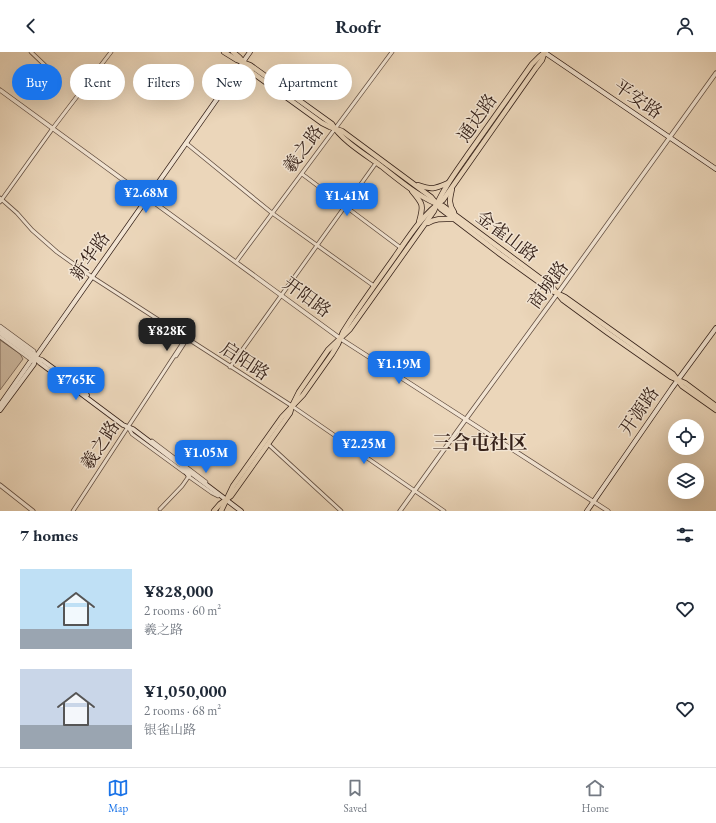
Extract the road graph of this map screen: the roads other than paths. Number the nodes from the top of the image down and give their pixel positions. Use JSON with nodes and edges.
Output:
{"nodes":[{"id":1,"x":31,"y":52,"type":"edge"},
{"id":2,"x":111,"y":52,"type":"edge"},
{"id":3,"x":224,"y":52,"type":"edge"},
{"id":4,"x":233,"y":52,"type":"edge"},
{"id":5,"x":250,"y":52,"type":"edge"},
{"id":6,"x":392,"y":52,"type":"edge"},
{"id":7,"x":545,"y":52,"type":"edge"},
{"id":8,"x":243,"y":62,"type":"junction"},
{"id":9,"x":44,"y":64,"type":"edge"},
{"id":10,"x":716,"y":73,"type":"edge"},
{"id":11,"x":0,"y":90,"type":"edge"},
{"id":12,"x":53,"y":128,"type":"junction"},
{"id":13,"x":334,"y":128,"type":"junction"},
{"id":14,"x":669,"y":138,"type":"junction"},
{"id":15,"x":186,"y":143,"type":"junction"},
{"id":16,"x":376,"y":163,"type":"junction"},
{"id":17,"x":716,"y":169,"type":"edge"},
{"id":18,"x":302,"y":174,"type":"junction"},
{"id":19,"x":412,"y":183,"type":"junction"},
{"id":20,"x":451,"y":184,"type":"junction"},
{"id":21,"x":410,"y":188,"type":"junction"},
{"id":22,"x":148,"y":198,"type":"junction"},
{"id":23,"x":1,"y":200,"type":"edge"},
{"id":24,"x":437,"y":204,"type":"junction"},
{"id":25,"x":344,"y":206,"type":"junction"},
{"id":26,"x":272,"y":213,"type":"junction"},
{"id":27,"x":459,"y":218,"type":"junction"},
{"id":28,"x":454,"y":219,"type":"junction"},
{"id":29,"x":418,"y":224,"type":"junction"},
{"id":30,"x":422,"y":228,"type":"junction"},
{"id":31,"x":317,"y":245,"type":"junction"},
{"id":32,"x":401,"y":248,"type":"junction"},
{"id":33,"x":236,"y":262,"type":"junction"},
{"id":34,"x":92,"y":277,"type":"junction"},
{"id":35,"x":374,"y":286,"type":"junction"},
{"id":36,"x":281,"y":294,"type":"junction"},
{"id":37,"x":558,"y":294,"type":"junction"},
{"id":38,"x":0,"y":326,"type":"edge"},
{"id":39,"x":716,"y":328,"type":"edge"},
{"id":40,"x":0,"y":329,"type":"edge"},
{"id":41,"x":0,"y":333,"type":"edge"},
{"id":42,"x":0,"y":337,"type":"edge"},
{"id":43,"x":186,"y":338,"type":"junction"},
{"id":44,"x":341,"y":339,"type":"junction"},
{"id":45,"x":35,"y":358,"type":"junction"},
{"id":46,"x":230,"y":367,"type":"junction"},
{"id":47,"x":678,"y":380,"type":"junction"},
{"id":48,"x":0,"y":405,"type":"edge"},
{"id":49,"x":292,"y":406,"type":"junction"},
{"id":50,"x":716,"y":406,"type":"edge"},
{"id":51,"x":0,"y":410,"type":"edge"},
{"id":52,"x":716,"y":410,"type":"edge"},
{"id":53,"x":466,"y":419,"type":"junction"},
{"id":54,"x":128,"y":427,"type":"junction"},
{"id":55,"x":268,"y":444,"type":"junction"},
{"id":56,"x":181,"y":467,"type":"junction"},
{"id":57,"x":188,"y":468,"type":"junction"},
{"id":58,"x":189,"y":476,"type":"junction"},
{"id":59,"x":0,"y":485,"type":"edge"},
{"id":60,"x":415,"y":490,"type":"junction"},
{"id":61,"x":219,"y":495,"type":"junction"},
{"id":62,"x":227,"y":500,"type":"junction"},
{"id":63,"x":593,"y":501,"type":"junction"},
{"id":64,"x":160,"y":509,"type":"dead end"},
{"id":65,"x":33,"y":511,"type":"edge"},
{"id":66,"x":73,"y":511,"type":"edge"},
{"id":67,"x":214,"y":511,"type":"edge"},
{"id":68,"x":221,"y":511,"type":"edge"},
{"id":69,"x":241,"y":511,"type":"edge"},
{"id":70,"x":341,"y":511,"type":"edge"},
{"id":71,"x":400,"y":511,"type":"edge"},
{"id":72,"x":444,"y":511,"type":"edge"},
{"id":73,"x":587,"y":511,"type":"edge"},
{"id":74,"x":608,"y":511,"type":"edge"}],
"edges":[{"from":1,"to":9,"type":"street"},
{"from":2,"to":12,"type":"street"},
{"from":3,"to":8,"type":"main road","name":"金雀山路"},
{"from":4,"to":8,"type":"main road","name":"金雀山路"},
{"from":5,"to":8,"type":"main road","name":"新华路"},
{"from":6,"to":13,"type":"street","name":"羲之路"},
{"from":7,"to":14,"type":"main road","name":"平安路"},
{"from":7,"to":20,"type":"main road","name":"通达路"},
{"from":8,"to":13,"type":"main road","name":"金雀山路"},
{"from":8,"to":15,"type":"main road","name":"新华路"},
{"from":10,"to":14,"type":"street","name":"商城路"},
{"from":11,"to":12,"type":"street","name":"开阳路"},
{"from":12,"to":22,"type":"street","name":"开阳路"},
{"from":12,"to":23,"type":"street"},
{"from":13,"to":16,"type":"main road","name":"金雀山路"},
{"from":13,"to":18,"type":"street","name":"羲之路"},
{"from":13,"to":19,"type":"main road","name":"金雀山路"},
{"from":14,"to":17,"type":"main road","name":"平安路"},
{"from":14,"to":37,"type":"street","name":"商城路"},
{"from":15,"to":22,"type":"main road","name":"新华路"},
{"from":15,"to":26,"type":"street"},
{"from":16,"to":21,"type":"main road","name":"金雀山路"},
{"from":16,"to":25,"type":"street"},
{"from":18,"to":25,"type":"street"},
{"from":18,"to":26,"type":"street","name":"羲之路"},
{"from":19,"to":20,"type":"main road"},
{"from":19,"to":24,"type":"main road","name":"金雀山路"},
{"from":20,"to":24,"type":"main road","name":"通达路"},
{"from":20,"to":27,"type":"main road"},
{"from":21,"to":24,"type":"main road","name":"金雀山路"},
{"from":21,"to":29,"type":"main road"},
{"from":22,"to":33,"type":"street","name":"开阳路"},
{"from":22,"to":34,"type":"main road","name":"新华路"},
{"from":23,"to":34,"type":"street","name":"启阳路"},
{"from":24,"to":27,"type":"main road","name":"金雀山路"},
{"from":24,"to":28,"type":"main road","name":"金雀山路"},
{"from":24,"to":29,"type":"main road","name":"通达路"},
{"from":24,"to":30,"type":"main road","name":"通达路"},
{"from":25,"to":31,"type":"street"},
{"from":25,"to":32,"type":"street"},
{"from":26,"to":31,"type":"street"},
{"from":26,"to":33,"type":"street","name":"羲之路"},
{"from":27,"to":37,"type":"main road","name":"金雀山路"},
{"from":28,"to":30,"type":"main road"},
{"from":28,"to":37,"type":"main road","name":"金雀山路"},
{"from":29,"to":32,"type":"main road","name":"通达路"},
{"from":30,"to":44,"type":"main road","name":"通达路"},
{"from":31,"to":35,"type":"street"},
{"from":31,"to":36,"type":"street"},
{"from":32,"to":35,"type":"main road","name":"通达路"},
{"from":33,"to":36,"type":"street","name":"开阳路"},
{"from":34,"to":43,"type":"street","name":"启阳路"},
{"from":34,"to":45,"type":"main road","name":"新华路"},
{"from":35,"to":44,"type":"main road","name":"通达路"},
{"from":36,"to":44,"type":"street","name":"开阳路"},
{"from":36,"to":46,"type":"street"},
{"from":37,"to":47,"type":"main road","name":"金雀山路"},
{"from":37,"to":53,"type":"street","name":"商城路"},
{"from":38,"to":45,"type":"street"},
{"from":39,"to":47,"type":"main road","name":"开源路"},
{"from":40,"to":45,"type":"main road"},
{"from":41,"to":45,"type":"main road"},
{"from":42,"to":45,"type":"street"},
{"from":43,"to":46,"type":"street","name":"启阳路"},
{"from":43,"to":54,"type":"street","name":"羲之路"},
{"from":44,"to":49,"type":"main road","name":"通达路"},
{"from":44,"to":53,"type":"street","name":"开阳路"},
{"from":45,"to":48,"type":"main road","name":"新华路"},
{"from":45,"to":51,"type":"main road","name":"新华路"},
{"from":45,"to":54,"type":"main road"},
{"from":45,"to":54,"type":"main road"},
{"from":46,"to":49,"type":"street","name":"启阳路"},
{"from":47,"to":50,"type":"main road","name":"金雀山路"},
{"from":47,"to":52,"type":"main road","name":"金雀山路"},
{"from":47,"to":63,"type":"main road","name":"开源路"},
{"from":49,"to":55,"type":"main road","name":"通达路"},
{"from":49,"to":60,"type":"street","name":"启阳路"},
{"from":49,"to":62,"type":"main road","name":"通达路"},
{"from":53,"to":60,"type":"street","name":"商城路"},
{"from":53,"to":63,"type":"street","name":"开阳路"},
{"from":54,"to":56,"type":"main road"},
{"from":54,"to":57,"type":"street"},
{"from":54,"to":58,"type":"street"},
{"from":54,"to":66,"type":"street","name":"羲之路"},
{"from":55,"to":62,"type":"main road","name":"通达路"},
{"from":55,"to":70,"type":"street"},
{"from":56,"to":57,"type":"main road"},
{"from":56,"to":58,"type":"main road"},
{"from":56,"to":61,"type":"main road"},
{"from":57,"to":61,"type":"street"},
{"from":58,"to":61,"type":"street"},
{"from":58,"to":64,"type":"street"},
{"from":59,"to":65,"type":"street"},
{"from":60,"to":71,"type":"street","name":"商城路"},
{"from":60,"to":72,"type":"street","name":"启阳路"},
{"from":61,"to":62,"type":"main road"},
{"from":62,"to":67,"type":"main road","name":"通达路"},
{"from":62,"to":68,"type":"main road","name":"通达路"},
{"from":62,"to":69,"type":"main road"},
{"from":63,"to":73,"type":"main road","name":"开源路"},
{"from":63,"to":74,"type":"street","name":"开阳路"}]}
